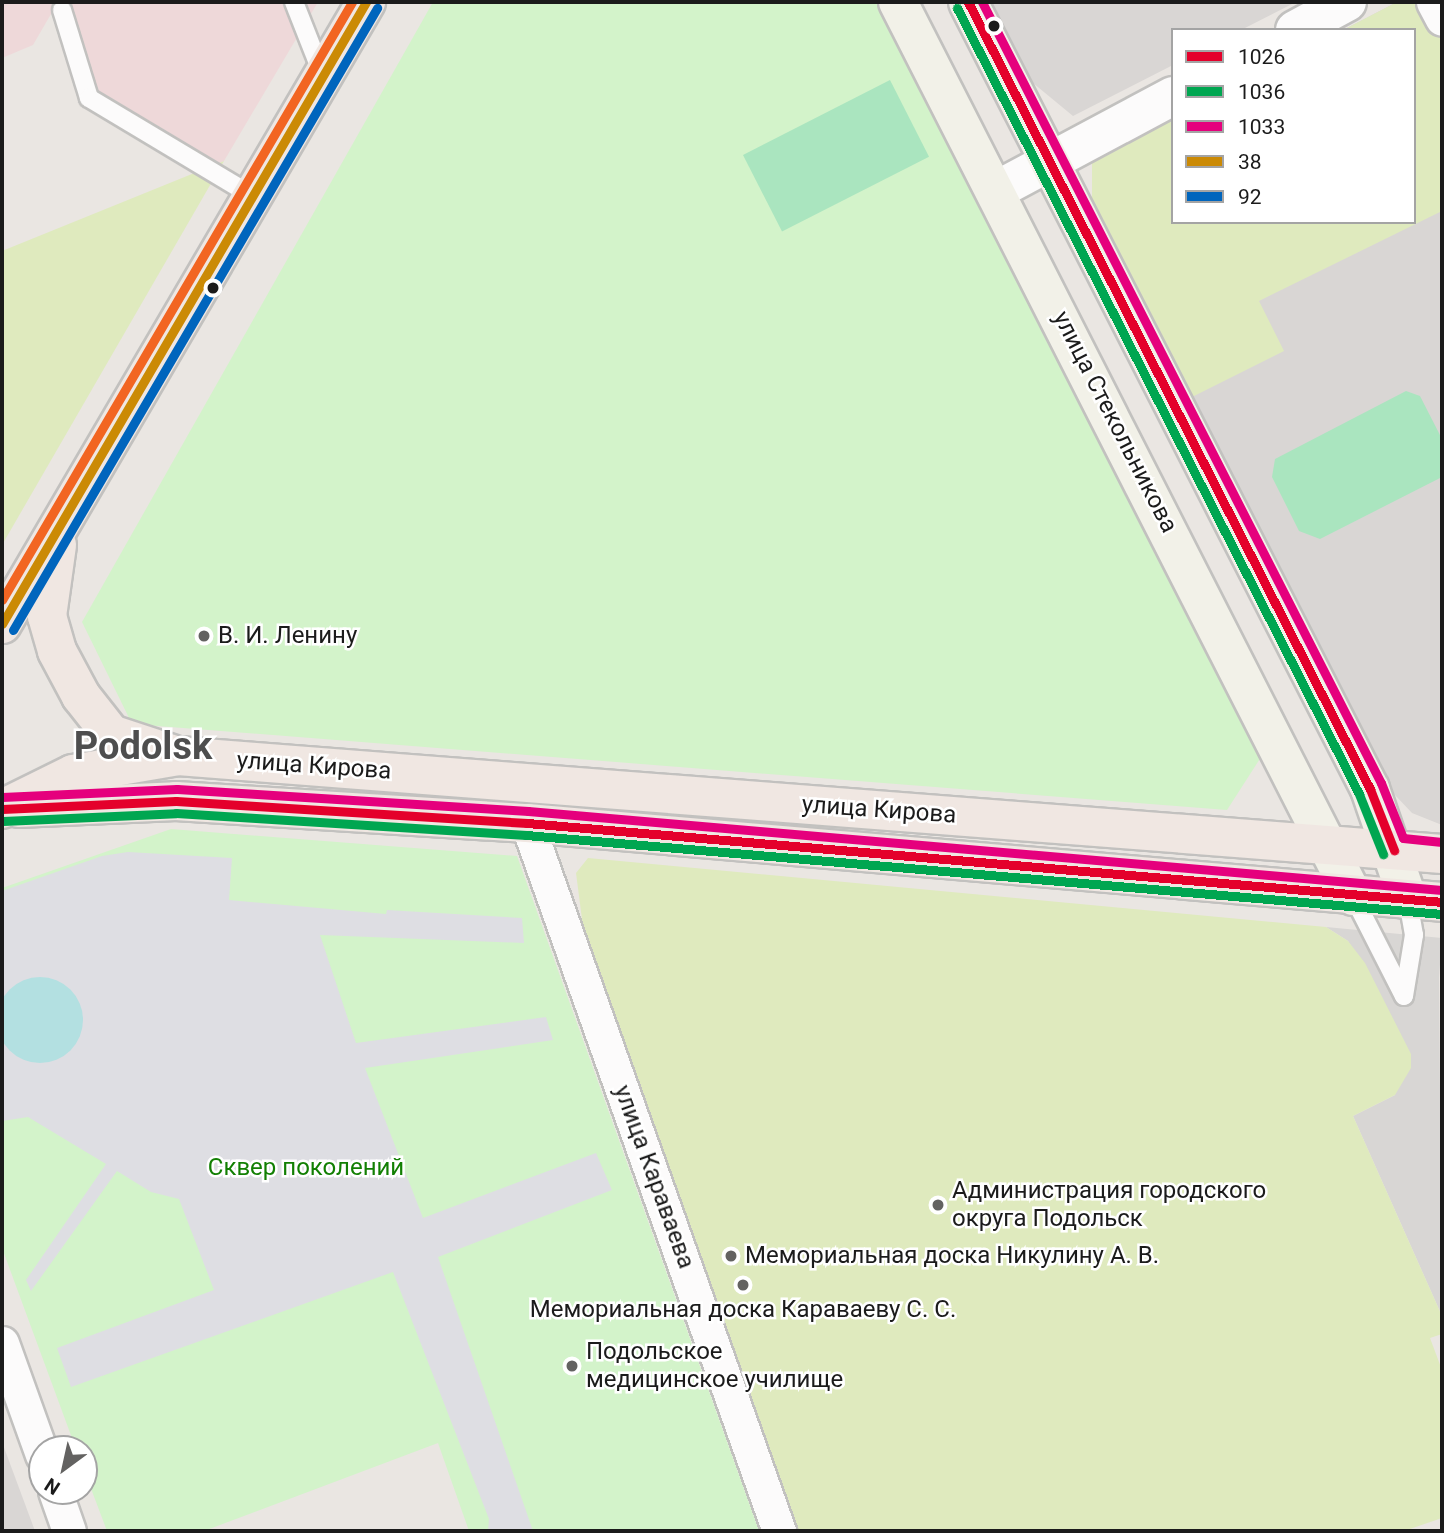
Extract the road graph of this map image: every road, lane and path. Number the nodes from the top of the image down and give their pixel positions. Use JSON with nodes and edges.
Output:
{"nodes":[{"id":1,"x":294,"y":2,"type":"edge"},
{"id":2,"x":366,"y":2,"type":"edge"},
{"id":3,"x":898,"y":2,"type":"edge"},
{"id":4,"x":968,"y":2,"type":"edge"},
{"id":5,"x":1347,"y":2,"type":"edge"},
{"id":6,"x":1433,"y":2,"type":"edge"},
{"id":7,"x":62,"y":10,"type":"dead end"},
{"id":8,"x":1442,"y":19,"type":"edge"},
{"id":9,"x":1299,"y":28,"type":"edge"},
{"id":10,"x":323,"y":76,"type":"junction"},
{"id":11,"x":1171,"y":97,"type":"edge"},
{"id":12,"x":1051,"y":162,"type":"junction"},
{"id":13,"x":997,"y":190,"type":"junction"},
{"id":14,"x":253,"y":196,"type":"junction"},
{"id":15,"x":60,"y":528,"type":"junction"},
{"id":16,"x":2,"y":624,"type":"edge"},
{"id":17,"x":178,"y":756,"type":"junction"},
{"id":18,"x":3,"y":809,"type":"edge"},
{"id":19,"x":527,"y":823,"type":"junction"},
{"id":20,"x":1325,"y":845,"type":"junction"},
{"id":21,"x":1394,"y":850,"type":"junction"},
{"id":22,"x":1442,"y":854,"type":"edge"},
{"id":23,"x":1353,"y":896,"type":"junction"},
{"id":24,"x":1425,"y":901,"type":"edge"},
{"id":25,"x":2,"y":1343,"type":"edge"},
{"id":26,"x":35,"y":1435,"type":"edge"},
{"id":27,"x":60,"y":1505,"type":"edge"},
{"id":28,"x":69,"y":1531,"type":"edge"},
{"id":29,"x":779,"y":1531,"type":"edge"}],
"edges":[{"from":1,"to":10,"type":"lane"},
{"from":2,"to":10,"type":"main road"},
{"from":3,"to":13,"type":"main road","name":"улица Стекольникова"},
{"from":4,"to":12,"type":"main road"},
{"from":5,"to":9,"type":"street"},
{"from":6,"to":8,"type":"street"},
{"from":7,"to":14,"type":"lane"},
{"from":10,"to":14,"type":"main road"},
{"from":11,"to":12,"type":"street"},
{"from":12,"to":13,"type":"street"},
{"from":12,"to":21,"type":"main road"},
{"from":13,"to":20,"type":"main road","name":"улица Стекольникова"},
{"from":14,"to":15,"type":"main road"},
{"from":15,"to":16,"type":"main road"},
{"from":15,"to":17,"type":"main road"},
{"from":17,"to":18,"type":"main road","name":"улица Кирова"},
{"from":17,"to":20,"type":"main road","name":"улица Кирова"},
{"from":18,"to":19,"type":"main road","name":"улица Кирова"},
{"from":19,"to":23,"type":"main road","name":"улица Кирова"},
{"from":19,"to":29,"type":"street","name":"улица Караваева"},
{"from":20,"to":21,"type":"main road","name":"улица Кирова"},
{"from":20,"to":23,"type":"main road","name":"улица Стекольникова"},
{"from":20,"to":24,"type":"main road"},
{"from":21,"to":22,"type":"main road","name":"улица Кирова"},
{"from":21,"to":24,"type":"main road"},
{"from":23,"to":24,"type":"main road","name":"улица Кирова"},
{"from":23,"to":24,"type":"lane"},
{"from":25,"to":26,"type":"street"},
{"from":27,"to":28,"type":"street"}]}
